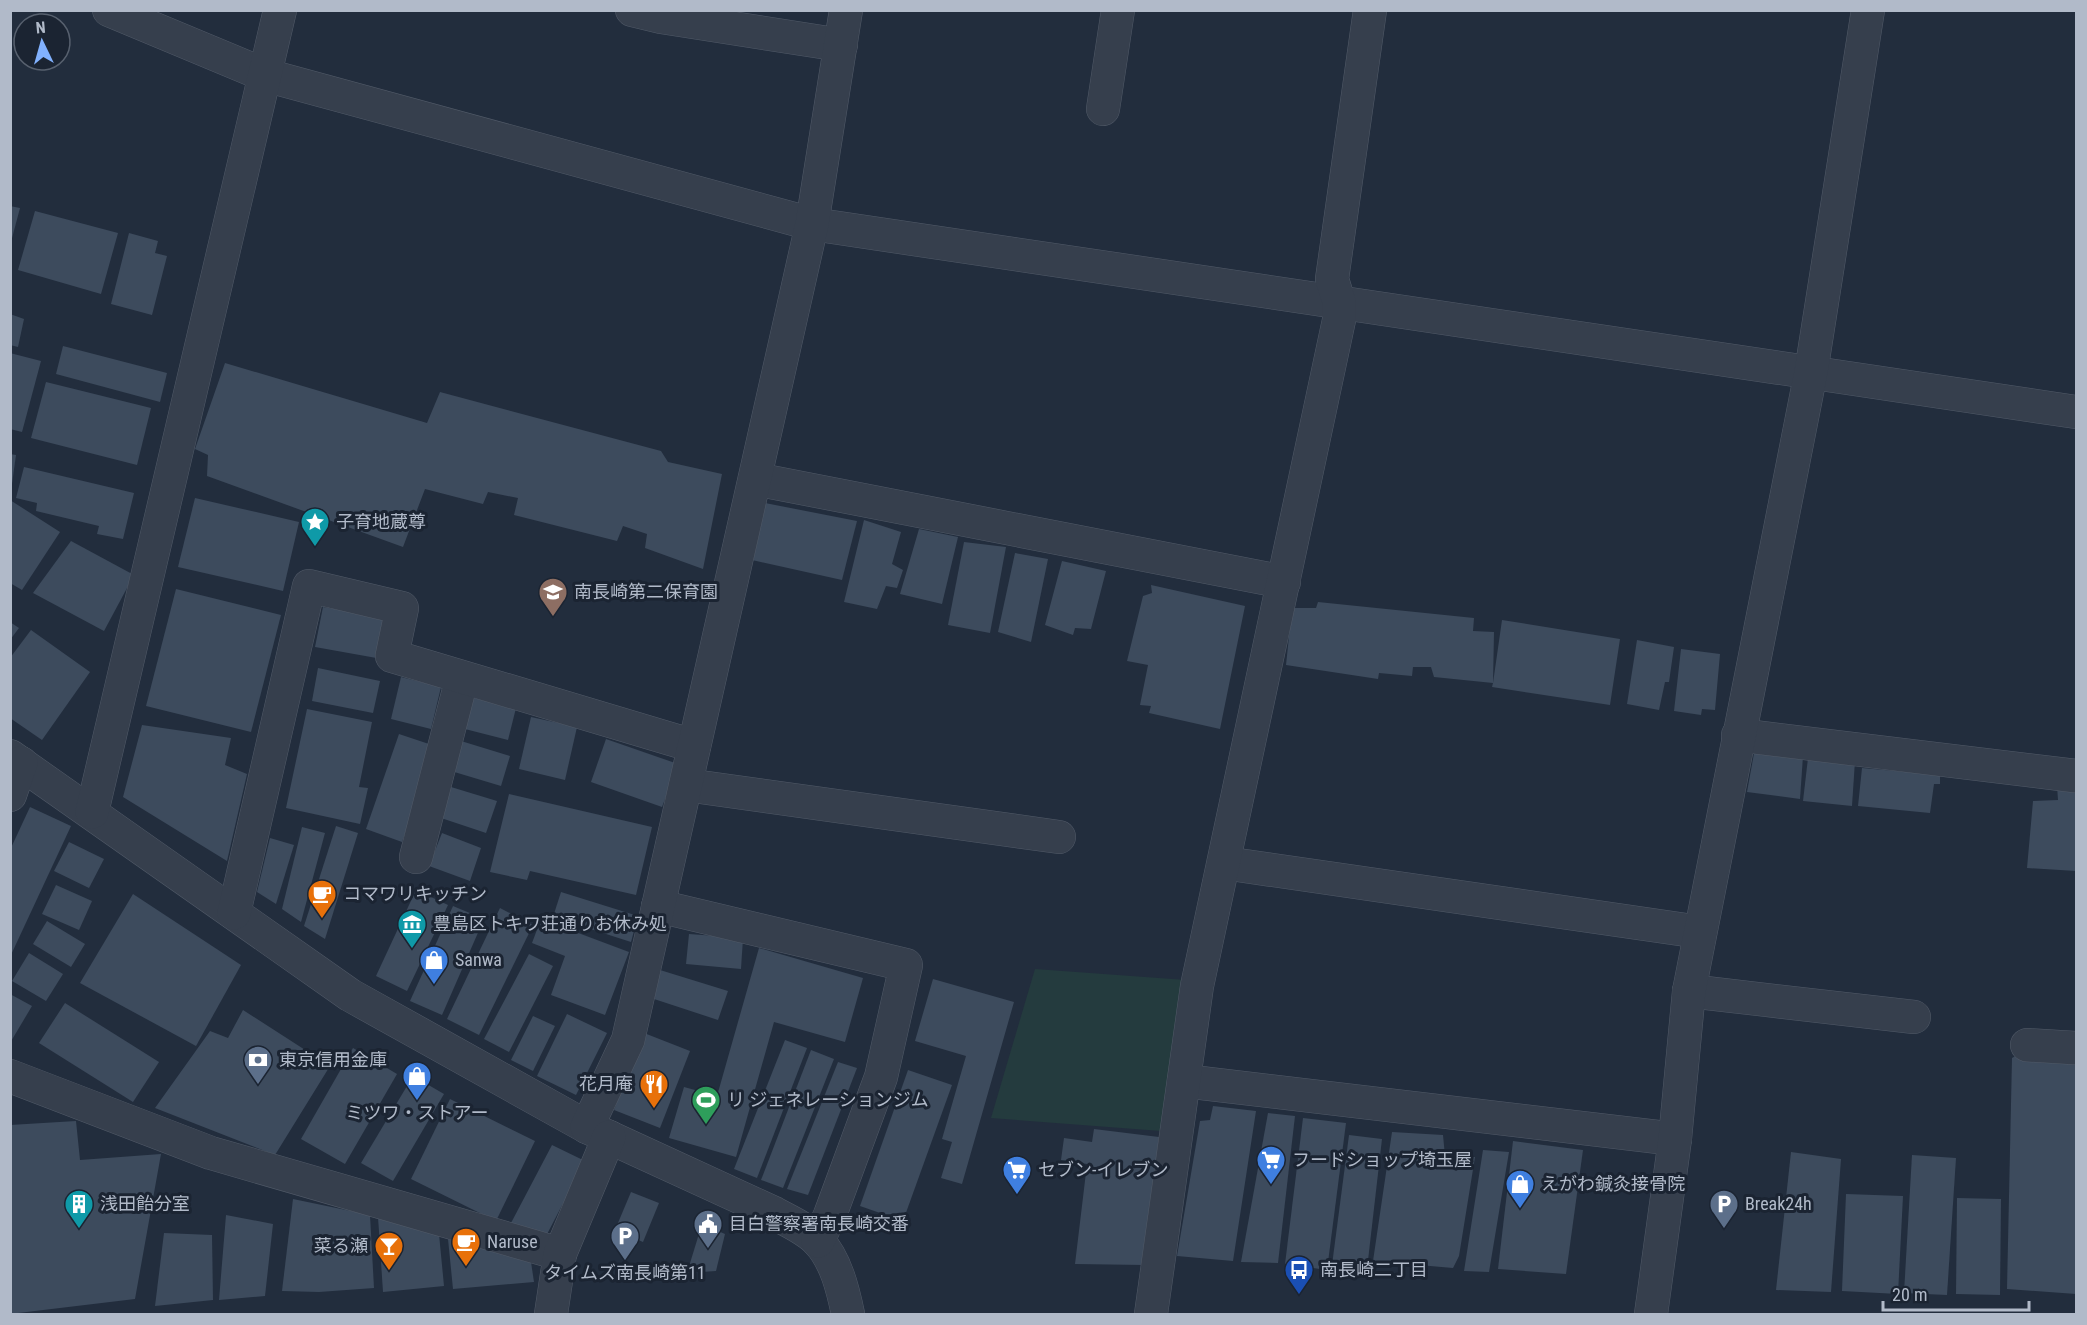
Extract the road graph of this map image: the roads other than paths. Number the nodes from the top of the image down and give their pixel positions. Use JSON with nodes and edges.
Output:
{"nodes":[{"id":1,"x":110,"y":10,"type":"edge"},
{"id":2,"x":280,"y":10,"type":"edge"},
{"id":3,"x":632,"y":10,"type":"edge"},
{"id":4,"x":846,"y":10,"type":"edge"},
{"id":5,"x":1118,"y":10,"type":"edge"},
{"id":6,"x":1370,"y":10,"type":"edge"},
{"id":7,"x":1868,"y":10,"type":"edge"},
{"id":8,"x":841,"y":45,"type":"junction"},
{"id":9,"x":265,"y":75,"type":"junction"},
{"id":10,"x":1103,"y":109,"type":"dead end"},
{"id":11,"x":812,"y":224,"type":"junction"},
{"id":12,"x":1339,"y":302,"type":"junction"},
{"id":13,"x":1810,"y":372,"type":"junction"},
{"id":14,"x":2076,"y":412,"type":"edge"},
{"id":15,"x":755,"y":479,"type":"junction"},
{"id":16,"x":1284,"y":582,"type":"junction"},
{"id":17,"x":462,"y":678,"type":"junction"},
{"id":18,"x":1738,"y":735,"type":"junction"},
{"id":19,"x":694,"y":746,"type":"junction"},
{"id":20,"x":16,"y":759,"type":"edge"},
{"id":21,"x":2076,"y":776,"type":"edge"},
{"id":22,"x":686,"y":784,"type":"junction"},
{"id":23,"x":10,"y":795,"type":"edge"},
{"id":24,"x":92,"y":812,"type":"junction"},
{"id":25,"x":1059,"y":837,"type":"dead end"},
{"id":26,"x":416,"y":856,"type":"dead end"},
{"id":27,"x":1224,"y":863,"type":"junction"},
{"id":28,"x":658,"y":906,"type":"junction"},
{"id":29,"x":234,"y":913,"type":"junction"},
{"id":30,"x":1700,"y":932,"type":"junction"},
{"id":31,"x":1689,"y":991,"type":"junction"},
{"id":32,"x":1914,"y":1017,"type":"dead end"},
{"id":33,"x":2027,"y":1046,"type":"dead end"},
{"id":34,"x":2076,"y":1048,"type":"edge"},
{"id":35,"x":10,"y":1076,"type":"edge"},
{"id":36,"x":1184,"y":1081,"type":"junction"},
{"id":37,"x":598,"y":1132,"type":"junction"},
{"id":38,"x":1675,"y":1139,"type":"junction"},
{"id":39,"x":818,"y":1241,"type":"junction"},
{"id":40,"x":560,"y":1254,"type":"junction"},
{"id":41,"x":551,"y":1314,"type":"edge"},
{"id":42,"x":848,"y":1314,"type":"edge"},
{"id":43,"x":1151,"y":1314,"type":"edge"},
{"id":44,"x":1652,"y":1314,"type":"edge"}],
"edges":[{"from":1,"to":9,"type":"street"},
{"from":2,"to":9,"type":"street"},
{"from":3,"to":8,"type":"street"},
{"from":4,"to":8,"type":"street"},
{"from":5,"to":10,"type":"street"},
{"from":6,"to":12,"type":"street"},
{"from":7,"to":13,"type":"street"},
{"from":8,"to":11,"type":"street"},
{"from":9,"to":11,"type":"street"},
{"from":9,"to":24,"type":"street"},
{"from":11,"to":12,"type":"street"},
{"from":11,"to":15,"type":"street"},
{"from":12,"to":13,"type":"street"},
{"from":12,"to":16,"type":"street"},
{"from":13,"to":14,"type":"street"},
{"from":13,"to":18,"type":"street"},
{"from":15,"to":16,"type":"street"},
{"from":15,"to":19,"type":"street"},
{"from":16,"to":27,"type":"street"},
{"from":17,"to":19,"type":"street"},
{"from":17,"to":26,"type":"street"},
{"from":17,"to":29,"type":"street"},
{"from":18,"to":21,"type":"street"},
{"from":18,"to":30,"type":"street"},
{"from":19,"to":22,"type":"street"},
{"from":20,"to":23,"type":"street"},
{"from":20,"to":24,"type":"street"},
{"from":22,"to":25,"type":"street"},
{"from":22,"to":28,"type":"street"},
{"from":24,"to":29,"type":"street"},
{"from":27,"to":30,"type":"street"},
{"from":27,"to":36,"type":"street"},
{"from":28,"to":37,"type":"street"},
{"from":28,"to":39,"type":"street"},
{"from":29,"to":37,"type":"street"},
{"from":30,"to":31,"type":"street"},
{"from":31,"to":32,"type":"street"},
{"from":31,"to":38,"type":"street"},
{"from":33,"to":34,"type":"street"},
{"from":35,"to":40,"type":"street"},
{"from":36,"to":38,"type":"street"},
{"from":36,"to":43,"type":"street"},
{"from":37,"to":39,"type":"street"},
{"from":37,"to":40,"type":"street"},
{"from":38,"to":44,"type":"street"},
{"from":39,"to":42,"type":"street"},
{"from":40,"to":41,"type":"street"}]}
